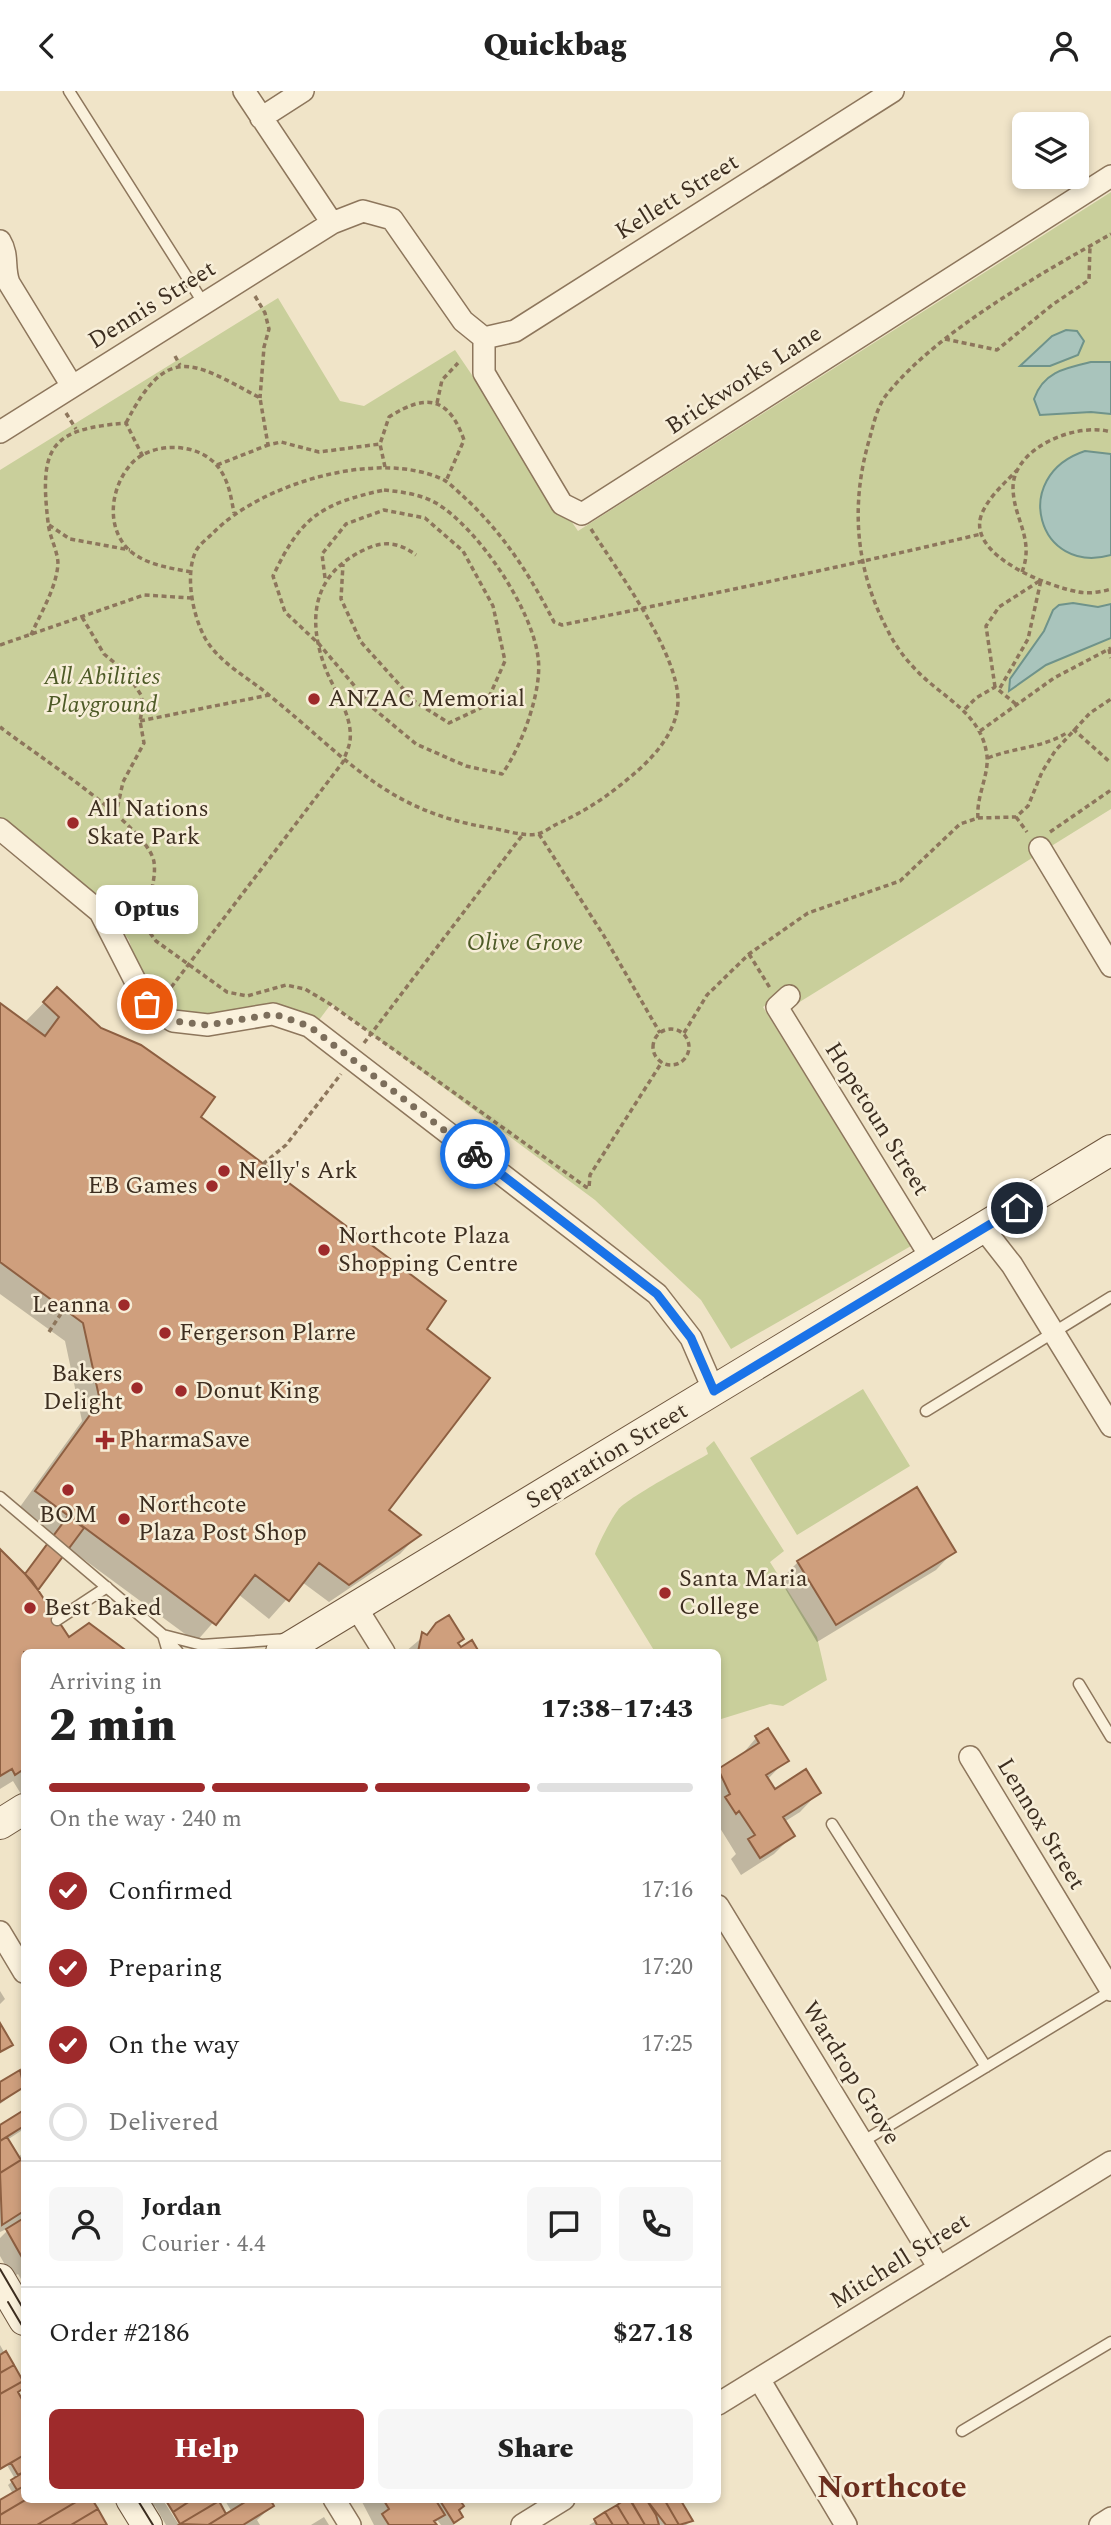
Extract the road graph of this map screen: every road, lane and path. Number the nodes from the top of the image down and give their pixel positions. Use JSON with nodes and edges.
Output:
{"nodes":[{"id":1,"x":69,"y":91,"type":"edge"},
{"id":2,"x":244,"y":91,"type":"edge"},
{"id":3,"x":303,"y":91,"type":"edge"},
{"id":4,"x":893,"y":91,"type":"edge"},
{"id":5,"x":261,"y":118,"type":"junction"},
{"id":6,"x":1111,"y":176,"type":"edge"},
{"id":7,"x":332,"y":223,"type":"junction"},
{"id":8,"x":1109,"y":236,"type":"edge"},
{"id":9,"x":0,"y":241,"type":"edge"},
{"id":10,"x":1090,"y":246,"type":"junction"},
{"id":11,"x":204,"y":303,"type":"junction"},
{"id":12,"x":259,"y":303,"type":"dead end"},
{"id":13,"x":484,"y":338,"type":"junction"},
{"id":14,"x":943,"y":339,"type":"junction"},
{"id":15,"x":175,"y":356,"type":"dead end"},
{"id":16,"x":458,"y":363,"type":"dead end"},
{"id":17,"x":180,"y":365,"type":"junction"},
{"id":18,"x":72,"y":386,"type":"junction"},
{"id":19,"x":261,"y":398,"type":"junction"},
{"id":20,"x":437,"y":404,"type":"junction"},
{"id":21,"x":127,"y":423,"type":"junction"},
{"id":22,"x":0,"y":432,"type":"edge"},
{"id":23,"x":1111,"y":432,"type":"edge"},
{"id":24,"x":380,"y":444,"type":"junction"},
{"id":25,"x":268,"y":445,"type":"junction"},
{"id":26,"x":142,"y":457,"type":"junction"},
{"id":27,"x":217,"y":465,"type":"junction"},
{"id":28,"x":385,"y":467,"type":"junction"},
{"id":29,"x":1018,"y":469,"type":"junction"},
{"id":30,"x":446,"y":481,"type":"junction"},
{"id":31,"x":234,"y":513,"type":"junction"},
{"id":32,"x":582,"y":515,"type":"junction"},
{"id":33,"x":48,"y":524,"type":"junction"},
{"id":34,"x":981,"y":534,"type":"junction"},
{"id":35,"x":130,"y":551,"type":"junction"},
{"id":36,"x":416,"y":555,"type":"dead end"},
{"id":37,"x":861,"y":562,"type":"junction"},
{"id":38,"x":343,"y":563,"type":"junction"},
{"id":39,"x":191,"y":572,"type":"junction"},
{"id":40,"x":1023,"y":572,"type":"junction"},
{"id":41,"x":325,"y":578,"type":"junction"},
{"id":42,"x":1041,"y":580,"type":"junction"},
{"id":43,"x":1111,"y":589,"type":"edge"},
{"id":44,"x":193,"y":598,"type":"junction"},
{"id":45,"x":641,"y":609,"type":"junction"},
{"id":46,"x":82,"y":617,"type":"junction"},
{"id":47,"x":31,"y":635,"type":"junction"},
{"id":48,"x":319,"y":644,"type":"junction"},
{"id":49,"x":0,"y":645,"type":"edge"},
{"id":50,"x":1110,"y":649,"type":"edge"},
{"id":51,"x":1111,"y":658,"type":"edge"},
{"id":52,"x":997,"y":687,"type":"junction"},
{"id":53,"x":269,"y":695,"type":"junction"},
{"id":54,"x":1111,"y":699,"type":"edge"},
{"id":55,"x":1017,"y":705,"type":"junction"},
{"id":56,"x":965,"y":709,"type":"junction"},
{"id":57,"x":140,"y":721,"type":"junction"},
{"id":58,"x":0,"y":727,"type":"edge"},
{"id":59,"x":1073,"y":729,"type":"junction"},
{"id":60,"x":979,"y":731,"type":"junction"},
{"id":61,"x":988,"y":758,"type":"junction"},
{"id":62,"x":343,"y":762,"type":"junction"},
{"id":63,"x":1111,"y":763,"type":"edge"},
{"id":64,"x":1111,"y":790,"type":"edge"},
{"id":65,"x":116,"y":814,"type":"junction"},
{"id":66,"x":978,"y":818,"type":"junction"},
{"id":67,"x":0,"y":829,"type":"edge"},
{"id":68,"x":524,"y":833,"type":"junction"},
{"id":69,"x":539,"y":834,"type":"junction"},
{"id":70,"x":1046,"y":840,"type":"joint"},
{"id":71,"x":748,"y":954,"type":"junction"},
{"id":72,"x":189,"y":965,"type":"junction"},
{"id":73,"x":1111,"y":966,"type":"edge"},
{"id":74,"x":777,"y":1003,"type":"joint"},
{"id":75,"x":154,"y":1009,"type":"junction"},
{"id":76,"x":660,"y":1033,"type":"junction"},
{"id":77,"x":684,"y":1033,"type":"junction"},
{"id":78,"x":352,"y":1059,"type":"junction"},
{"id":79,"x":662,"y":1062,"type":"junction"},
{"id":80,"x":1111,"y":1150,"type":"edge"},
{"id":81,"x":263,"y":1164,"type":"dead end"},
{"id":82,"x":984,"y":1229,"type":"junction"},
{"id":83,"x":932,"y":1259,"type":"junction"},
{"id":84,"x":1111,"y":1297,"type":"edge"},
{"id":85,"x":62,"y":1312,"type":"dead end"},
{"id":86,"x":49,"y":1332,"type":"dead end"},
{"id":87,"x":1054,"y":1332,"type":"junction"},
{"id":88,"x":714,"y":1391,"type":"junction"},
{"id":89,"x":926,"y":1411,"type":"dead end"},
{"id":90,"x":1111,"y":1426,"type":"edge"},
{"id":91,"x":0,"y":1497,"type":"edge"},
{"id":92,"x":107,"y":1587,"type":"junction"},
{"id":93,"x":356,"y":1607,"type":"junction"},
{"id":94,"x":57,"y":1619,"type":"dead end"},
{"id":95,"x":163,"y":1635,"type":"junction"},
{"id":96,"x":307,"y":1636,"type":"junction"},
{"id":97,"x":167,"y":1649,"type":"edge"},
{"id":98,"x":175,"y":1649,"type":"edge"},
{"id":99,"x":286,"y":1649,"type":"edge"},
{"id":100,"x":382,"y":1649,"type":"edge"},
{"id":101,"x":1079,"y":1684,"type":"dead end"},
{"id":102,"x":1111,"y":1737,"type":"edge"},
{"id":103,"x":970,"y":1758,"type":"dead end"},
{"id":104,"x":21,"y":1811,"type":"edge"},
{"id":105,"x":0,"y":1824,"type":"edge"},
{"id":106,"x":832,"y":1824,"type":"dead end"},
{"id":107,"x":721,"y":1911,"type":"edge"},
{"id":108,"x":0,"y":1932,"type":"edge"},
{"id":109,"x":21,"y":1967,"type":"edge"},
{"id":110,"x":1111,"y":1991,"type":"edge"},
{"id":111,"x":986,"y":2067,"type":"junction"},
{"id":112,"x":862,"y":2142,"type":"junction"},
{"id":113,"x":1111,"y":2162,"type":"edge"},
{"id":114,"x":939,"y":2268,"type":"junction"},
{"id":115,"x":0,"y":2279,"type":"edge"},
{"id":116,"x":21,"y":2315,"type":"edge"},
{"id":117,"x":1111,"y":2342,"type":"edge"},
{"id":118,"x":759,"y":2379,"type":"junction"},
{"id":119,"x":721,"y":2402,"type":"edge"},
{"id":120,"x":962,"y":2431,"type":"dead end"},
{"id":121,"x":133,"y":2503,"type":"edge"},
{"id":122,"x":336,"y":2503,"type":"edge"},
{"id":123,"x":558,"y":2503,"type":"edge"},
{"id":124,"x":1111,"y":2518,"type":"edge"},
{"id":125,"x":526,"y":2524,"type":"edge"},
{"id":126,"x":147,"y":2525,"type":"edge"},
{"id":127,"x":350,"y":2525,"type":"edge"},
{"id":128,"x":846,"y":2525,"type":"edge"},
{"id":129,"x":1100,"y":2525,"type":"edge"}],
"edges":[{"from":1,"to":11,"type":"lane"},
{"from":2,"to":5,"type":"street"},
{"from":3,"to":5,"type":"street"},
{"from":4,"to":13,"type":"street","name":"Kellett Street"},
{"from":5,"to":7,"type":"street"},
{"from":6,"to":32,"type":"street","name":"Brickworks Lane"},
{"from":7,"to":11,"type":"street","name":"Dennis Street"},
{"from":7,"to":13,"type":"street","name":"Dennis Street"},
{"from":8,"to":10,"type":"path"},
{"from":9,"to":18,"type":"street"},
{"from":10,"to":14,"type":"path"},
{"from":10,"to":14,"type":"path"},
{"from":11,"to":18,"type":"street","name":"Dennis Street"},
{"from":12,"to":19,"type":"path"},
{"from":13,"to":32,"type":"street"},
{"from":14,"to":37,"type":"path"},
{"from":15,"to":17,"type":"path"},
{"from":16,"to":20,"type":"path"},
{"from":17,"to":19,"type":"path"},
{"from":17,"to":21,"type":"path"},
{"from":18,"to":22,"type":"street","name":"Dennis Street"},
{"from":19,"to":25,"type":"path"},
{"from":20,"to":24,"type":"path"},
{"from":20,"to":30,"type":"path"},
{"from":21,"to":26,"type":"path"},
{"from":21,"to":33,"type":"path"},
{"from":23,"to":29,"type":"path"},
{"from":24,"to":25,"type":"path"},
{"from":24,"to":28,"type":"path"},
{"from":25,"to":27,"type":"path"},
{"from":26,"to":27,"type":"path"},
{"from":26,"to":35,"type":"path"},
{"from":27,"to":31,"type":"path"},
{"from":28,"to":30,"type":"path"},
{"from":28,"to":31,"type":"path"},
{"from":29,"to":34,"type":"path"},
{"from":29,"to":40,"type":"path"},
{"from":30,"to":45,"type":"path"},
{"from":31,"to":39,"type":"path"},
{"from":32,"to":45,"type":"path"},
{"from":33,"to":35,"type":"path"},
{"from":33,"to":47,"type":"path"},
{"from":34,"to":37,"type":"path"},
{"from":34,"to":40,"type":"path"},
{"from":35,"to":39,"type":"path"},
{"from":36,"to":38,"type":"path"},
{"from":37,"to":45,"type":"path"},
{"from":37,"to":56,"type":"path"},
{"from":38,"to":41,"type":"path"},
{"from":38,"to":41,"type":"path"},
{"from":39,"to":44,"type":"path"},
{"from":40,"to":42,"type":"path"},
{"from":41,"to":48,"type":"path"},
{"from":42,"to":43,"type":"path"},
{"from":42,"to":52,"type":"path"},
{"from":42,"to":52,"type":"path"},
{"from":44,"to":46,"type":"path"},
{"from":44,"to":53,"type":"path"},
{"from":45,"to":69,"type":"path"},
{"from":46,"to":47,"type":"path"},
{"from":46,"to":57,"type":"path"},
{"from":47,"to":49,"type":"path"},
{"from":48,"to":48,"type":"path"},
{"from":48,"to":62,"type":"path"},
{"from":50,"to":51,"type":"path"},
{"from":50,"to":55,"type":"path"},
{"from":52,"to":55,"type":"path"},
{"from":52,"to":56,"type":"path"},
{"from":53,"to":57,"type":"path"},
{"from":53,"to":62,"type":"path"},
{"from":54,"to":59,"type":"path"},
{"from":55,"to":60,"type":"path"},
{"from":56,"to":60,"type":"path"},
{"from":57,"to":65,"type":"path"},
{"from":58,"to":65,"type":"path"},
{"from":59,"to":61,"type":"path"},
{"from":59,"to":63,"type":"path"},
{"from":59,"to":66,"type":"path"},
{"from":60,"to":61,"type":"path"},
{"from":61,"to":66,"type":"path"},
{"from":62,"to":68,"type":"path"},
{"from":62,"to":72,"type":"path"},
{"from":64,"to":70,"type":"path"},
{"from":65,"to":72,"type":"path"},
{"from":66,"to":71,"type":"path"},
{"from":67,"to":75,"type":"street"},
{"from":68,"to":69,"type":"path"},
{"from":68,"to":79,"type":"path"},
{"from":69,"to":76,"type":"path"},
{"from":70,"to":73,"type":"street"},
{"from":71,"to":74,"type":"path"},
{"from":71,"to":77,"type":"path"},
{"from":72,"to":75,"type":"path"},
{"from":74,"to":83,"type":"street","name":"Hopetoun Street"},
{"from":75,"to":78,"type":"street"},
{"from":76,"to":77,"type":"path"},
{"from":76,"to":79,"type":"path"},
{"from":77,"to":79,"type":"path"},
{"from":78,"to":81,"type":"path"},
{"from":78,"to":88,"type":"street"},
{"from":80,"to":82,"type":"street","name":"Separation Street"},
{"from":82,"to":83,"type":"street","name":"Separation Street"},
{"from":82,"to":87,"type":"street"},
{"from":83,"to":88,"type":"street","name":"Separation Street"},
{"from":84,"to":87,"type":"lane"},
{"from":85,"to":86,"type":"path"},
{"from":87,"to":89,"type":"lane"},
{"from":87,"to":90,"type":"street"},
{"from":88,"to":93,"type":"street","name":"Separation Street"},
{"from":91,"to":92,"type":"lane"},
{"from":92,"to":94,"type":"lane"},
{"from":92,"to":95,"type":"lane"},
{"from":93,"to":96,"type":"street","name":"Separation Street"},
{"from":93,"to":100,"type":"street"},
{"from":95,"to":96,"type":"lane"},
{"from":95,"to":97,"type":"lane"},
{"from":95,"to":98,"type":"lane"},
{"from":96,"to":99,"type":"street","name":"Separation Street"},
{"from":101,"to":102,"type":"lane"},
{"from":103,"to":110,"type":"street","name":"Lennox Street"},
{"from":104,"to":105,"type":"street"},
{"from":106,"to":111,"type":"lane"},
{"from":107,"to":112,"type":"street","name":"Wardrop Grove"},
{"from":108,"to":109,"type":"street"},
{"from":110,"to":111,"type":"lane"},
{"from":111,"to":112,"type":"lane"},
{"from":112,"to":114,"type":"street","name":"Wardrop Grove"},
{"from":113,"to":114,"type":"street","name":"Mitchell Street"},
{"from":114,"to":118,"type":"street","name":"Mitchell Street"},
{"from":115,"to":116,"type":"street"},
{"from":117,"to":120,"type":"lane"},
{"from":118,"to":119,"type":"street","name":"Mitchell Street"},
{"from":118,"to":128,"type":"street"},
{"from":121,"to":126,"type":"street"},
{"from":122,"to":127,"type":"street"},
{"from":123,"to":125,"type":"street"},
{"from":124,"to":129,"type":"street"}]}
